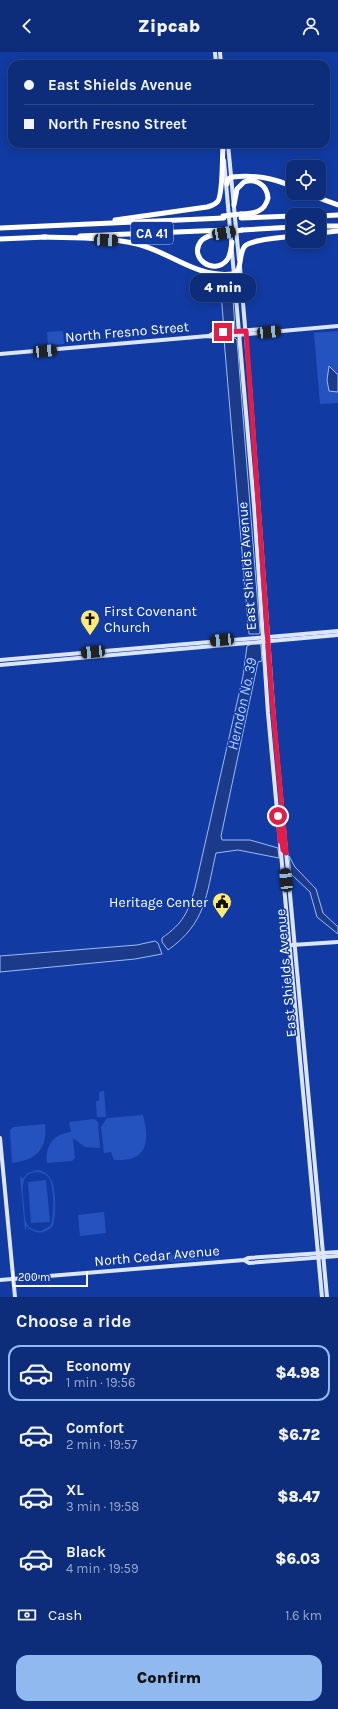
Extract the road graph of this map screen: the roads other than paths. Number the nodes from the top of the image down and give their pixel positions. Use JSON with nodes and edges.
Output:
{"nodes":[{"id":1,"x":225,"y":148,"type":"edge"},
{"id":2,"x":225,"y":148,"type":"edge"},
{"id":3,"x":226,"y":148,"type":"edge"},
{"id":4,"x":232,"y":177,"type":"junction"},
{"id":5,"x":227,"y":184,"type":"junction"},
{"id":6,"x":286,"y":184,"type":"edge"},
{"id":7,"x":324,"y":200,"type":"edge"},
{"id":8,"x":234,"y":205,"type":"junction"},
{"id":9,"x":338,"y":205,"type":"edge"},
{"id":10,"x":338,"y":215,"type":"edge"},
{"id":11,"x":241,"y":216,"type":"junction"},
{"id":12,"x":286,"y":216,"type":"edge"},
{"id":13,"x":326,"y":216,"type":"edge"},
{"id":14,"x":79,"y":224,"type":"junction"},
{"id":15,"x":326,"y":226,"type":"edge"},
{"id":16,"x":338,"y":226,"type":"edge"},
{"id":17,"x":286,"y":227,"type":"edge"},
{"id":18,"x":0,"y":228,"type":"edge"},
{"id":19,"x":224,"y":231,"type":"junction"},
{"id":20,"x":338,"y":231,"type":"edge"},
{"id":21,"x":326,"y":232,"type":"edge"},
{"id":22,"x":80,"y":237,"type":"junction"},
{"id":23,"x":286,"y":237,"type":"edge"},
{"id":24,"x":0,"y":239,"type":"edge"},
{"id":25,"x":232,"y":242,"type":"junction"},
{"id":26,"x":240,"y":267,"type":"junction"},
{"id":27,"x":234,"y":274,"type":"junction"},
{"id":28,"x":338,"y":326,"type":"edge"},
{"id":29,"x":240,"y":333,"type":"junction"},
{"id":30,"x":246,"y":333,"type":"junction"},
{"id":31,"x":0,"y":354,"type":"edge"},
{"id":32,"x":242,"y":361,"type":"junction"},
{"id":33,"x":250,"y":386,"type":"junction"},
{"id":34,"x":337,"y":632,"type":"edge"},
{"id":35,"x":266,"y":638,"type":"junction"},
{"id":36,"x":252,"y":639,"type":"junction"},
{"id":37,"x":222,"y":640,"type":"junction"},
{"id":38,"x":196,"y":647,"type":"junction"},
{"id":39,"x":0,"y":663,"type":"edge"},
{"id":40,"x":280,"y":841,"type":"junction"},
{"id":41,"x":286,"y":853,"type":"junction"},
{"id":42,"x":282,"y":862,"type":"junction"},
{"id":43,"x":289,"y":886,"type":"junction"},
{"id":44,"x":338,"y":942,"type":"edge"},
{"id":45,"x":292,"y":945,"type":"junction"},
{"id":46,"x":0,"y":1138,"type":"edge"},
{"id":47,"x":310,"y":1160,"type":"junction"},
{"id":48,"x":317,"y":1193,"type":"junction"},
{"id":49,"x":314,"y":1207,"type":"junction"},
{"id":50,"x":319,"y":1214,"type":"junction"},
{"id":51,"x":338,"y":1252,"type":"edge"},
{"id":52,"x":281,"y":1256,"type":"junction"},
{"id":53,"x":321,"y":1256,"type":"junction"},
{"id":54,"x":338,"y":1256,"type":"edge"},
{"id":55,"x":244,"y":1260,"type":"junction"},
{"id":56,"x":267,"y":1262,"type":"junction"},
{"id":57,"x":13,"y":1279,"type":"junction"},
{"id":58,"x":0,"y":1280,"type":"edge"},
{"id":59,"x":14,"y":1297,"type":"edge"},
{"id":60,"x":322,"y":1297,"type":"edge"},
{"id":61,"x":327,"y":1297,"type":"edge"}],
"edges":[{"from":1,"to":5,"type":"main road","name":"East Shields Avenue"},
{"from":2,"to":14,"type":"highway"},
{"from":3,"to":4,"type":"main road","name":"East Shields Avenue"},
{"from":4,"to":5,"type":"highway"},
{"from":4,"to":6,"type":"highway"},
{"from":4,"to":8,"type":"main road","name":"East Shields Avenue"},
{"from":5,"to":25,"type":"main road","name":"East Shields Avenue"},
{"from":7,"to":9,"type":"highway"},
{"from":8,"to":11,"type":"highway"},
{"from":8,"to":26,"type":"main road","name":"East Shields Avenue"},
{"from":10,"to":13,"type":"highway"},
{"from":11,"to":12,"type":"highway"},
{"from":11,"to":14,"type":"highway","number":"CA 41","bridge":true},
{"from":14,"to":18,"type":"highway","number":"CA 41"},
{"from":15,"to":16,"type":"highway"},
{"from":17,"to":19,"type":"highway","number":"CA 41","bridge":true},
{"from":19,"to":22,"type":"highway","number":"CA 41"},
{"from":19,"to":25,"type":"highway"},
{"from":20,"to":21,"type":"highway"},
{"from":22,"to":24,"type":"highway"},
{"from":22,"to":27,"type":"highway"},
{"from":23,"to":26,"type":"highway"},
{"from":25,"to":27,"type":"main road","name":"East Shields Avenue"},
{"from":26,"to":27,"type":"highway"},
{"from":26,"to":30,"type":"main road","name":"East Shields Avenue"},
{"from":27,"to":29,"type":"main road","name":"East Shields Avenue"},
{"from":28,"to":30,"type":"main road","name":"North Fresno Street"},
{"from":29,"to":30,"type":"main road","name":"North Fresno Street"},
{"from":29,"to":31,"type":"main road","name":"North Fresno Street"},
{"from":29,"to":32,"type":"main road","name":"East Shields Avenue"},
{"from":30,"to":33,"type":"main road","name":"East Shields Avenue"},
{"from":32,"to":33,"type":"main road"},
{"from":32,"to":35,"type":"main road","name":"East Shields Avenue"},
{"from":33,"to":35,"type":"main road","name":"East Shields Avenue"},
{"from":34,"to":35,"type":"main road"},
{"from":34,"to":35,"type":"main road"},
{"from":35,"to":36,"type":"main road"},
{"from":35,"to":40,"type":"main road","name":"East Shields Avenue"},
{"from":35,"to":41,"type":"main road","name":"East Shields Avenue"},
{"from":36,"to":37,"type":"main road"},
{"from":36,"to":38,"type":"main road"},
{"from":37,"to":38,"type":"main road"},
{"from":37,"to":39,"type":"main road"},
{"from":38,"to":39,"type":"main road"},
{"from":40,"to":41,"type":"main road"},
{"from":40,"to":42,"type":"main road","name":"East Shields Avenue"},
{"from":41,"to":43,"type":"main road","name":"East Shields Avenue"},
{"from":42,"to":43,"type":"main road"},
{"from":42,"to":45,"type":"main road","name":"East Shields Avenue"},
{"from":43,"to":45,"type":"main road","name":"East Shields Avenue"},
{"from":44,"to":45,"type":"main road"},
{"from":45,"to":47,"type":"main road","name":"East Shields Avenue"},
{"from":45,"to":48,"type":"main road","name":"East Shields Avenue"},
{"from":46,"to":57,"type":"main road"},
{"from":47,"to":48,"type":"main road"},
{"from":47,"to":49,"type":"main road","name":"East Shields Avenue"},
{"from":48,"to":50,"type":"main road","name":"East Shields Avenue"},
{"from":49,"to":50,"type":"main road"},
{"from":49,"to":53,"type":"main road","name":"East Shields Avenue"},
{"from":50,"to":53,"type":"main road","name":"East Shields Avenue"},
{"from":51,"to":53,"type":"main road","name":"North Cedar Avenue"},
{"from":52,"to":53,"type":"main road","name":"North Cedar Avenue"},
{"from":52,"to":55,"type":"main road","name":"North Cedar Avenue"},
{"from":52,"to":56,"type":"main road"},
{"from":53,"to":54,"type":"main road","name":"North Cedar Avenue"},
{"from":53,"to":56,"type":"main road","name":"North Cedar Avenue"},
{"from":53,"to":60,"type":"main road","name":"East Shields Avenue"},
{"from":53,"to":61,"type":"main road","name":"East Shields Avenue"},
{"from":55,"to":56,"type":"main road","name":"North Cedar Avenue"},
{"from":55,"to":57,"type":"main road","name":"North Cedar Avenue"},
{"from":57,"to":58,"type":"main road","name":"North Cedar Avenue"},
{"from":57,"to":59,"type":"main road"}]}
